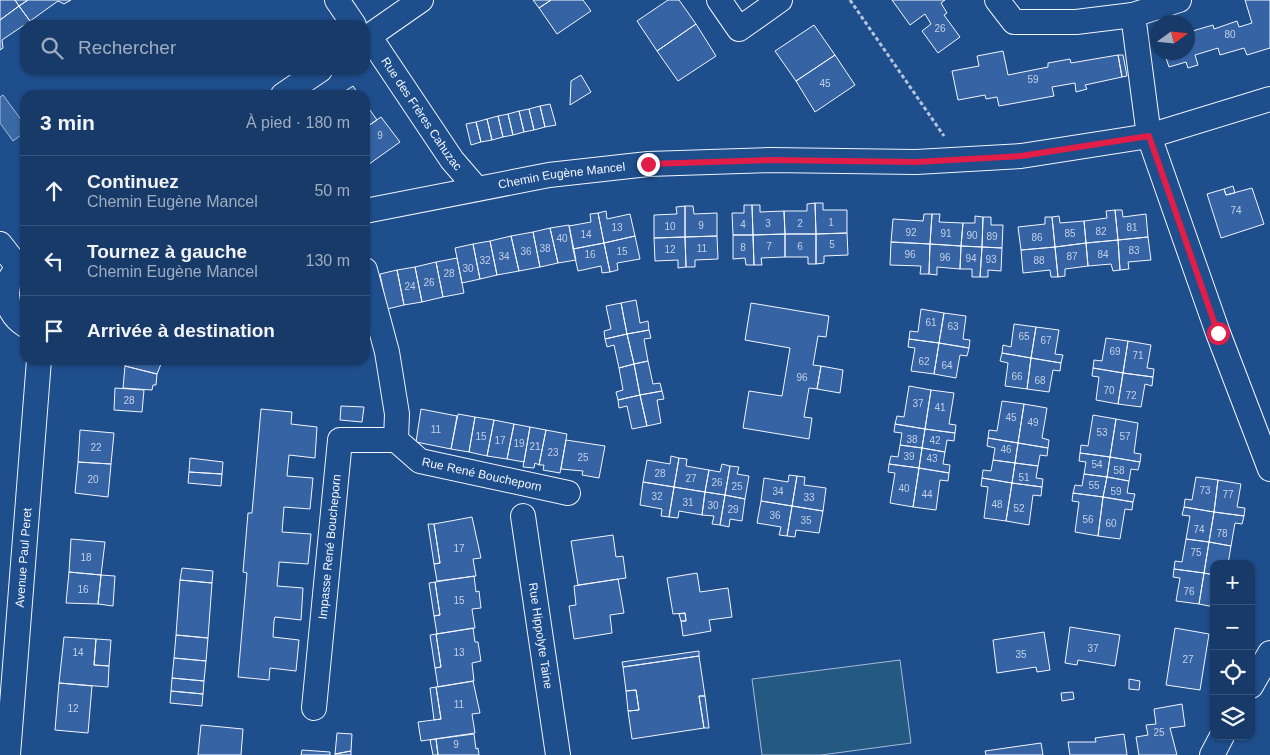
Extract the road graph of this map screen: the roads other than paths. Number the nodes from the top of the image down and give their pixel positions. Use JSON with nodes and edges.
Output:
{"nodes":[{"id":1,"x":337,"y":0,"type":"edge"},
{"id":2,"x":420,"y":0,"type":"edge"},
{"id":3,"x":720,"y":0,"type":"edge"},
{"id":4,"x":780,"y":0,"type":"edge"},
{"id":5,"x":997,"y":0,"type":"edge"},
{"id":6,"x":1179,"y":0,"type":"edge"},
{"id":7,"x":1133,"y":15,"type":"junction"},
{"id":8,"x":353,"y":20,"type":"edge"},
{"id":9,"x":370,"y":29,"type":"edge"},
{"id":10,"x":370,"y":43,"type":"edge"},
{"id":11,"x":313,"y":75,"type":"edge"},
{"id":12,"x":290,"y":90,"type":"edge"},
{"id":13,"x":1270,"y":99,"type":"edge"},
{"id":14,"x":1149,"y":136,"type":"junction"},
{"id":15,"x":477,"y":189,"type":"junction"},
{"id":16,"x":370,"y":210,"type":"edge"},
{"id":17,"x":0,"y":244,"type":"edge"},
{"id":18,"x":20,"y":264,"type":"edge"},
{"id":19,"x":20,"y":266,"type":"edge"},
{"id":20,"x":370,"y":290,"type":"edge"},
{"id":21,"x":3,"y":300,"type":"edge"},
{"id":22,"x":20,"y":320,"type":"edge"},
{"id":23,"x":39,"y":365,"type":"edge"},
{"id":24,"x":396,"y":440,"type":"junction"},
{"id":25,"x":1270,"y":469,"type":"edge"},
{"id":26,"x":568,"y":493,"type":"dead end"},
{"id":27,"x":523,"y":516,"type":"dead end"},
{"id":28,"x":1270,"y":653,"type":"edge"},
{"id":29,"x":1255,"y":679,"type":"edge"},
{"id":30,"x":314,"y":708,"type":"dead end"},
{"id":31,"x":1220,"y":740,"type":"edge"},
{"id":32,"x":8,"y":755,"type":"edge"},
{"id":33,"x":558,"y":755,"type":"edge"},
{"id":34,"x":1212,"y":755,"type":"edge"}],
"edges":[{"from":1,"to":8,"type":"street","name":"Rue des Frères Cahuzac"},
{"from":2,"to":9,"type":"street"},
{"from":3,"to":4,"type":"street"},
{"from":5,"to":7,"type":"street"},
{"from":6,"to":7,"type":"street"},
{"from":7,"to":14,"type":"street"},
{"from":10,"to":15,"type":"street","name":"Rue des Frères Cahuzac"},
{"from":11,"to":12,"type":"street"},
{"from":13,"to":14,"type":"street","name":"Chemin Eugène Mancel"},
{"from":14,"to":15,"type":"street","name":"Chemin Eugène Mancel"},
{"from":14,"to":25,"type":"street"},
{"from":15,"to":16,"type":"street","name":"Chemin Eugène Mancel"},
{"from":17,"to":18,"type":"street"},
{"from":19,"to":21,"type":"street"},
{"from":20,"to":24,"type":"street"},
{"from":21,"to":22,"type":"street"},
{"from":23,"to":32,"type":"street","name":"Avenue Paul Peret"},
{"from":24,"to":26,"type":"street","name":"Rue René Boucheporn"},
{"from":24,"to":30,"type":"street","name":"Impasse René Boucheporn"},
{"from":27,"to":33,"type":"street","name":"Rue Hippolyte Taine"},
{"from":28,"to":29,"type":"street"},
{"from":31,"to":34,"type":"street"}]}
